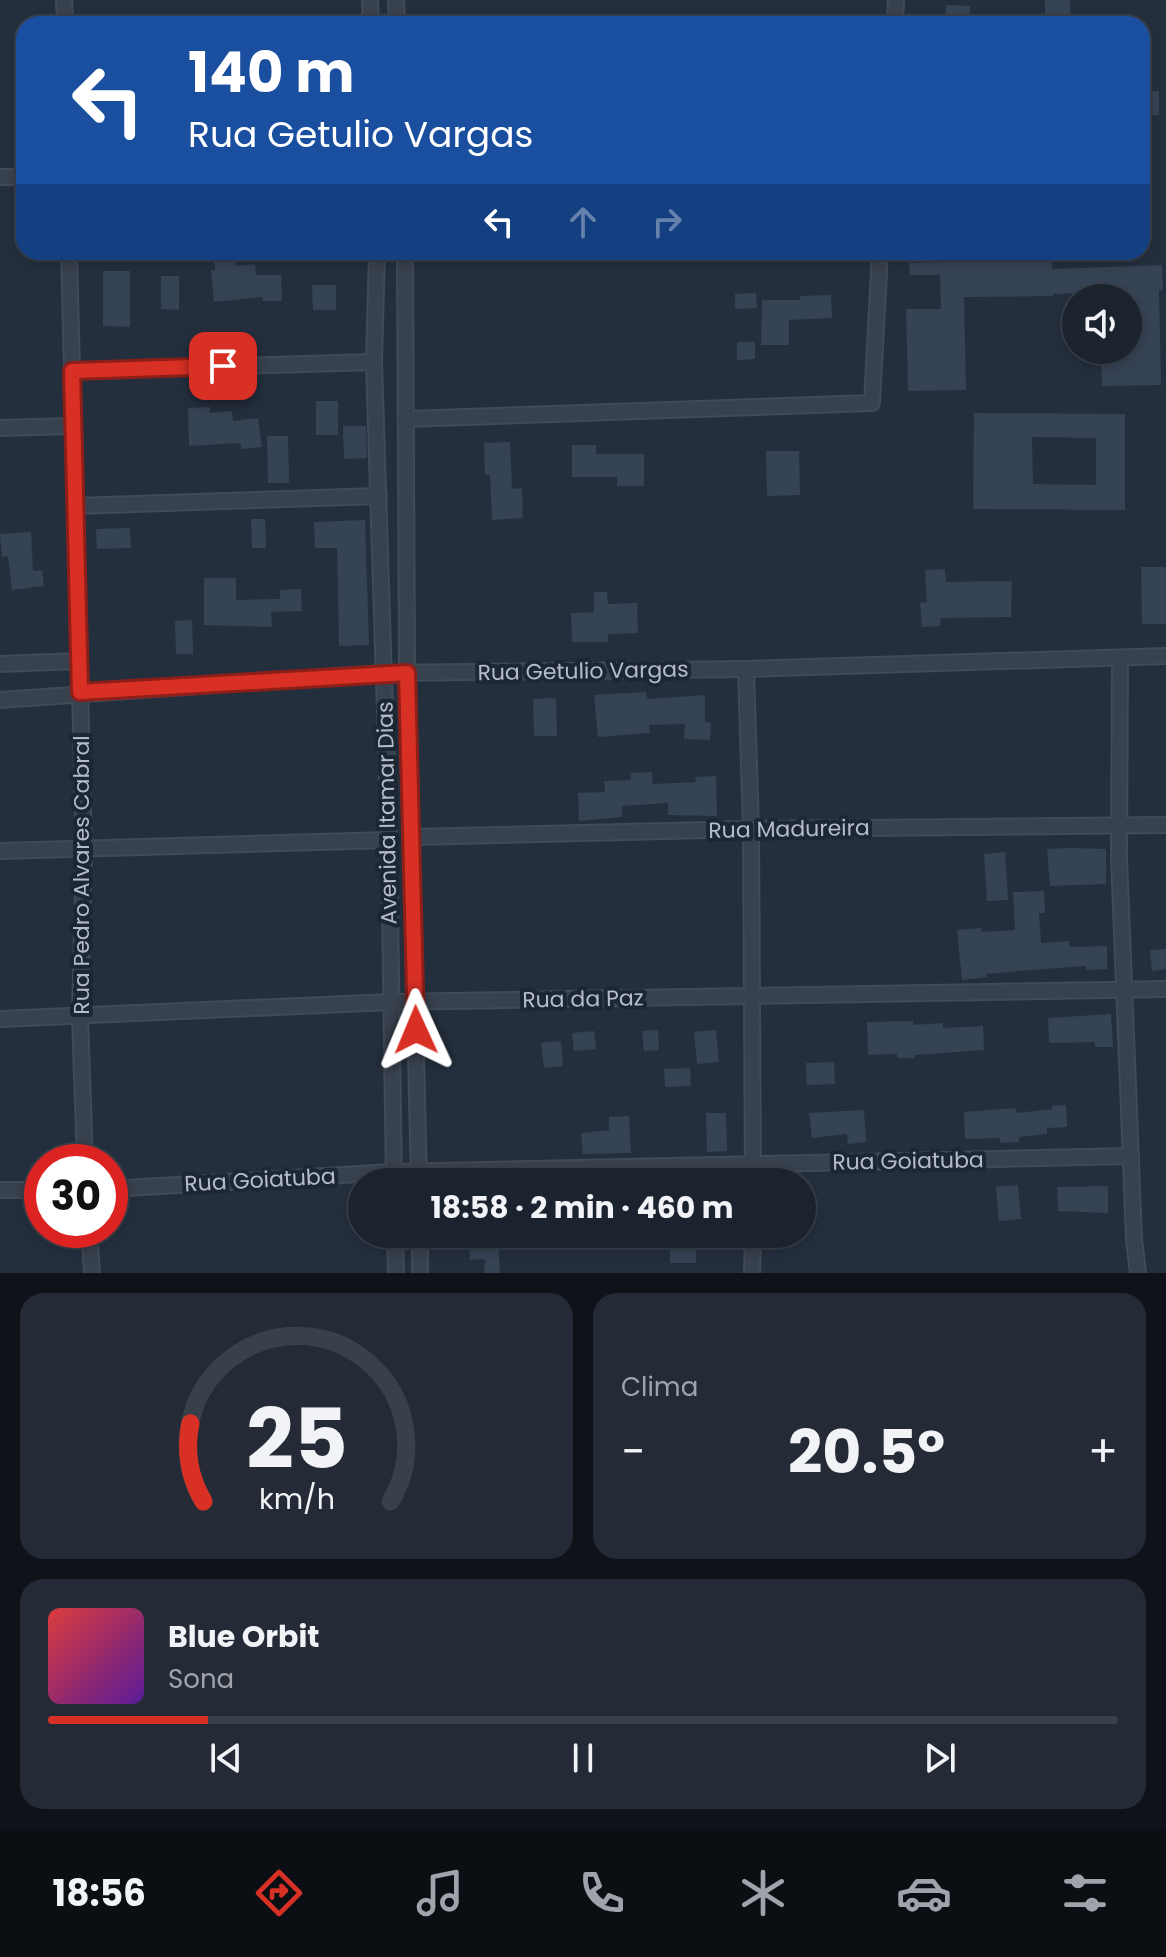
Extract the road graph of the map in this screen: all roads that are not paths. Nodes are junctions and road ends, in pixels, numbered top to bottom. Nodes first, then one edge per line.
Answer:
1 (69, 260) edge
2 (377, 260) edge
3 (405, 260) edge
4 (880, 260) edge
5 (374, 362) junction
6 (72, 371) junction
7 (406, 419) junction
8 (72, 426) junction
9 (0, 428) edge
10 (379, 496) junction
11 (75, 506) junction
12 (1166, 656) edge
13 (1120, 658) junction
14 (79, 661) junction
15 (0, 664) edge
16 (746, 669) junction
17 (384, 673) junction
18 (407, 673) junction
19 (80, 692) junction
20 (0, 700) edge
21 (1120, 825) junction
22 (1166, 825) edge
23 (751, 829) junction
24 (412, 837) junction
25 (389, 840) junction
26 (84, 848) junction
27 (0, 851) edge
28 (1124, 989) junction
29 (1166, 989) edge
30 (751, 996) junction
31 (415, 1001) junction
32 (390, 1002) junction
33 (80, 1017) junction
34 (0, 1019) edge
35 (84, 1144) edge
36 (1131, 1156) junction
37 (753, 1165) junction
38 (394, 1168) edge
39 (419, 1168) edge
40 (670, 1168) edge
41 (348, 1179) edge
42 (128, 1188) edge
43 (0, 1190) edge
44 (24, 1190) edge
45 (90, 1248) edge
46 (395, 1248) edge
47 (420, 1248) edge
48 (753, 1248) edge
49 (92, 1273) edge
50 (396, 1273) edge
51 (420, 1273) edge
52 (752, 1273) edge
53 (1138, 1273) edge

1 - 6 street, Rua Pedro Alvares Cabral
2 - 5 street, Avenida Itamar Dias
3 - 7 street, Avenida Itamar Dias
4 - 7 street
5 - 6 street
5 - 10 street, Avenida Itamar Dias
6 - 8 street, Rua Pedro Alvares Cabral
7 - 18 street, Avenida Itamar Dias
8 - 9 street
8 - 11 street, Rua Pedro Alvares Cabral
10 - 11 street
10 - 17 street, Avenida Itamar Dias
11 - 14 street, Rua Pedro Alvares Cabral
12 - 13 street, Rua Getulio Vargas
13 - 16 street, Rua Getulio Vargas
13 - 21 street
14 - 15 street
14 - 19 street, Rua Pedro Alvares Cabral
16 - 18 street, Rua Getulio Vargas
16 - 23 street
17 - 18 street, Rua Getulio Vargas
17 - 19 street, Rua Getulio Vargas
17 - 25 street, Avenida Itamar Dias
18 - 24 street, Avenida Itamar Dias
19 - 20 street, Rua Getulio Vargas
19 - 26 street, Rua Pedro Alvares Cabral
21 - 22 street, Rua Madureira
21 - 23 street, Rua Madureira
21 - 28 street
23 - 24 street, Rua Madureira
23 - 30 street
24 - 31 street, Avenida Itamar Dias
25 - 26 street
25 - 32 street, Avenida Itamar Dias
26 - 27 street
26 - 33 street, Rua Pedro Alvares Cabral
28 - 29 street, Rua da Paz
28 - 30 street, Rua da Paz
28 - 36 street
30 - 31 street, Rua da Paz
30 - 37 street
31 - 32 street, Rua da Paz
31 - 39 street, Avenida Itamar Dias
32 - 33 street, Rua da Paz
32 - 38 street, Avenida Itamar Dias
33 - 34 street, Rua da Paz
33 - 35 street, Rua Pedro Alvares Cabral
36 - 37 street, Rua Goiatuba
36 - 53 street
37 - 40 street, Rua Goiatuba
41 - 42 street, Rua Goiatuba
43 - 44 street
45 - 49 street
46 - 50 street
47 - 51 street
48 - 52 street

